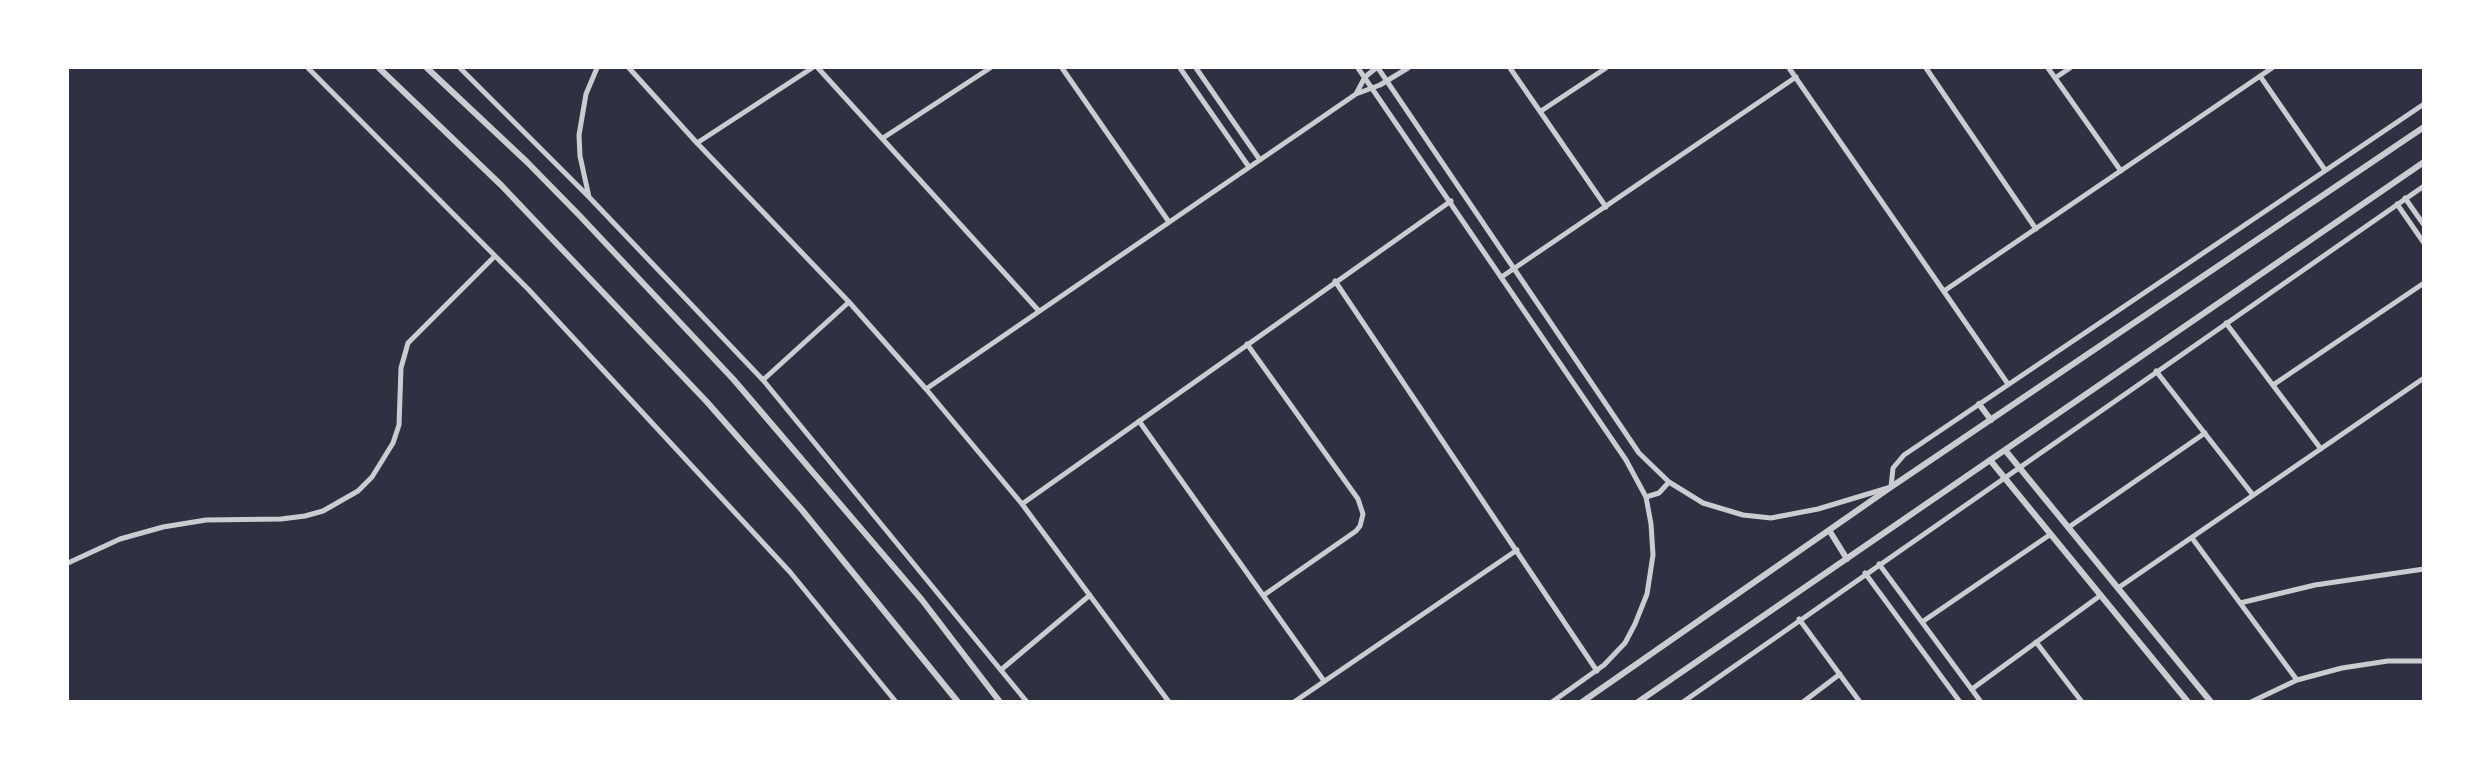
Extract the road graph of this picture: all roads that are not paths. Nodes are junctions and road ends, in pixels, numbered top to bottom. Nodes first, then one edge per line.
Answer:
1 (308, 68) edge
2 (379, 68) edge
3 (427, 68) edge
4 (460, 68) edge
5 (597, 68) edge
6 (629, 68) edge
7 (812, 68) edge
8 (818, 68) edge
9 (990, 68) edge
10 (1062, 68) edge
11 (1180, 68) edge
12 (1196, 68) edge
13 (1358, 68) edge
14 (1377, 68) edge
15 (1408, 68) edge
16 (1510, 68) edge
17 (1606, 68) edge
18 (1789, 68) edge
19 (1926, 68) edge
20 (2048, 68) edge
21 (2070, 68) edge
22 (2272, 68) edge
23 (2260, 76) junction
24 (1365, 77) junction
25 (1796, 77) junction
26 (2055, 78) junction
27 (1387, 81) junction
28 (1373, 89) junction
29 (1356, 94) junction
30 (2424, 104) edge
31 (1541, 112) junction
32 (2424, 127) edge
33 (883, 138) junction
34 (697, 143) junction
35 (1260, 160) junction
36 (2424, 162) edge
37 (1249, 167) junction
38 (2325, 170) junction
39 (2121, 171) junction
40 (2424, 186) edge
41 (589, 197) junction
42 (2405, 198) junction
43 (1451, 201) junction
44 (2397, 204) junction
45 (1606, 207) junction
46 (1169, 222) junction
47 (2424, 224) edge
48 (2036, 229) junction
49 (2424, 243) edge
50 (495, 256) junction
51 (1514, 269) junction
52 (1503, 276) junction
53 (1335, 281) junction
54 (2424, 283) edge
55 (1944, 291) junction
56 (849, 302) junction
57 (1039, 311) junction
58 (2226, 323) junction
59 (1247, 344) junction
60 (2156, 371) junction
61 (2423, 379) edge
62 (763, 380) junction
63 (2008, 384) junction
64 (2273, 385) junction
65 (926, 389) junction
66 (1979, 404) junction
67 (1991, 420) junction
68 (1139, 421) junction
69 (2205, 433) junction
70 (2321, 448) junction
71 (2005, 450) junction
72 (1990, 460) junction
73 (2018, 466) junction
74 (2004, 476) junction
75 (1669, 482) junction
76 (1891, 487) junction
77 (2253, 495) junction
78 (1646, 497) junction
79 (1022, 504) junction
80 (2069, 527) junction
81 (1829, 530) junction
82 (2051, 534) junction
83 (2192, 538) junction
84 (1517, 550) junction
85 (1847, 559) junction
86 (68, 563) edge
87 (1879, 564) junction
88 (2424, 569) edge
89 (1865, 573) junction
90 (2118, 588) junction
91 (1090, 595) junction
92 (1264, 595) junction
93 (2101, 595) junction
94 (2240, 603) junction
95 (1799, 619) junction
96 (1922, 622) junction
97 (2036, 642) junction
98 (2424, 661) edge
99 (1002, 670) junction
100 (1597, 671) junction
101 (1840, 674) junction
102 (2297, 680) junction
103 (1324, 681) junction
104 (1972, 689) junction
105 (896, 702) edge
106 (958, 702) edge
107 (1000, 702) edge
108 (1027, 702) edge
109 (1169, 702) edge
110 (1294, 702) edge
111 (1552, 702) edge
112 (1582, 702) edge
113 (1638, 702) edge
114 (1683, 702) edge
115 (1802, 702) edge
116 (1860, 702) edge
117 (1960, 702) edge
118 (1981, 702) edge
119 (2082, 702) edge
120 (2188, 702) edge
121 (2211, 702) edge
122 (2251, 702) edge

1 - 50 street
2 - 106 street
3 - 107 street
4 - 41 street
5 - 41 street
6 - 34 street
7 - 34 street
8 - 33 street
9 - 33 street
10 - 46 street
11 - 37 street
12 - 35 street
13 - 24 street
14 - 24 street
14 - 27 street
15 - 27 street
16 - 31 street
17 - 31 street
18 - 25 street
19 - 48 street
20 - 26 street
21 - 26 street
22 - 23 street
23 - 38 street
23 - 39 street
24 - 28 street
24 - 29 street
25 - 45 street
25 - 55 street
26 - 39 street
27 - 28 street
27 - 51 street
28 - 29 street
28 - 43 street
29 - 35 street
30 - 38 street
31 - 45 street
32 - 67 street
33 - 57 street
34 - 56 street
35 - 37 street
36 - 71 street
37 - 46 street
38 - 63 street
39 - 48 street
40 - 42 street
41 - 62 street
42 - 44 street
42 - 47 street
43 - 52 street
43 - 53 street
44 - 49 street
44 - 58 street
45 - 51 street
46 - 57 street
48 - 55 street
50 - 86 street
50 - 105 street
51 - 52 street
51 - 75 street
52 - 78 street
53 - 59 street
53 - 84 street
54 - 64 street
55 - 63 street
56 - 62 street
56 - 65 street
57 - 65 street
58 - 60 street
58 - 64 street
59 - 68 street
59 - 92 street
60 - 69 street
60 - 73 street
61 - 70 street
62 - 99 street
63 - 66 street
64 - 70 street
65 - 79 street
66 - 67 street
66 - 76 street
67 - 76 street
68 - 79 street
68 - 92 street
69 - 77 street
69 - 80 street
70 - 77 street
71 - 72 street
71 - 73 street
72 - 74 street
72 - 85 street
73 - 74 street
73 - 80 street
74 - 82 street
74 - 87 street
75 - 76 street
75 - 78 street
76 - 81 street
77 - 83 street
78 - 100 street
79 - 91 street
80 - 90 street
81 - 85 street
81 - 112 street
82 - 93 street
82 - 96 street
83 - 90 street
83 - 94 street
84 - 100 street
84 - 103 street
85 - 113 street
87 - 89 street
87 - 96 street
88 - 94 street
89 - 95 street
89 - 117 street
90 - 121 street
91 - 99 street
91 - 109 street
92 - 103 street
93 - 97 street
93 - 120 street
94 - 102 street
95 - 101 street
95 - 114 street
96 - 104 street
97 - 104 street
97 - 119 street
98 - 102 street
99 - 108 street
100 - 111 street
101 - 115 street
101 - 116 street
102 - 122 street
103 - 110 street
104 - 118 street

